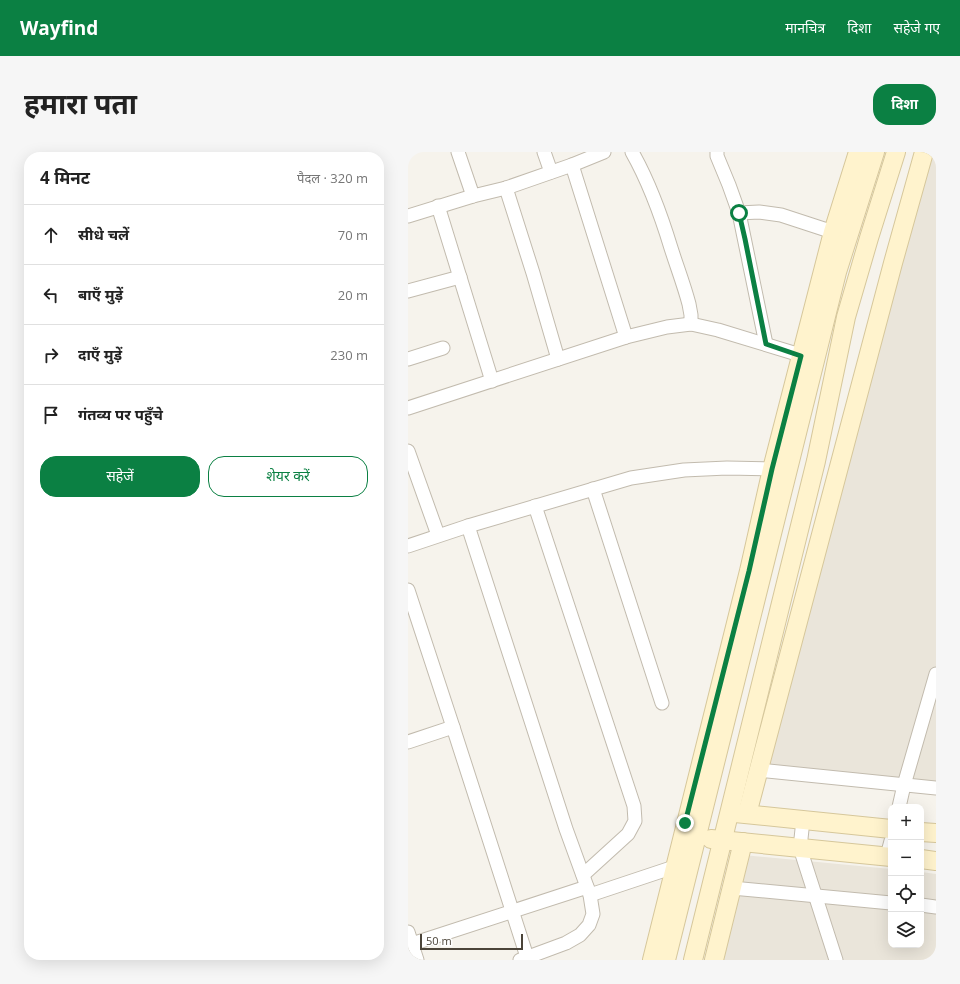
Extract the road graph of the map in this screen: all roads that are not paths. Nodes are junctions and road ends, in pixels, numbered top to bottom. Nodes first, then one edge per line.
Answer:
1 (458, 152) edge
2 (544, 152) edge
3 (604, 152) edge
4 (632, 152) edge
5 (717, 152) edge
6 (858, 152) edge
7 (875, 152) edge
8 (896, 152) edge
9 (924, 152) edge
10 (572, 165) junction
11 (551, 172) junction
12 (506, 188) junction
13 (473, 196) junction
14 (438, 206) junction
15 (739, 213) junction
16 (408, 216) edge
17 (833, 232) junction
18 (460, 277) junction
19 (408, 291) edge
20 (691, 324) junction
21 (626, 337) junction
22 (766, 344) junction
23 (443, 348) dead end
24 (808, 357) junction
25 (408, 359) edge
26 (558, 359) junction
27 (492, 381) junction
28 (408, 408) edge
29 (408, 451) edge
30 (772, 469) junction
31 (593, 489) junction
32 (535, 506) junction
33 (468, 526) junction
34 (438, 535) junction
35 (408, 546) edge
36 (408, 590) edge
37 (936, 674) edge
38 (662, 703) dead end
39 (453, 727) junction
40 (408, 742) edge
41 (758, 770) junction
42 (904, 785) junction
43 (936, 788) edge
44 (900, 804) edge
45 (704, 810) junction
46 (729, 813) junction
47 (747, 814) junction
48 (803, 820) junction
49 (888, 829) edge
50 (924, 832) edge
51 (936, 833) edge
52 (696, 838) junction
53 (722, 840) junction
54 (743, 842) junction
55 (800, 848) junction
56 (888, 851) edge
57 (924, 860) edge
58 (936, 861) edge
59 (674, 867) junction
60 (587, 885) junction
61 (732, 888) junction
62 (816, 897) junction
63 (888, 903) edge
64 (924, 905) edge
65 (936, 907) edge
66 (512, 910) junction
67 (410, 938) edge
68 (525, 959) edge
69 (417, 960) edge
70 (652, 960) edge
71 (666, 960) edge
72 (693, 960) edge
73 (714, 960) edge
74 (836, 960) edge

1 - 13 street
2 - 11 street
3 - 10 street
4 - 20 street
5 - 15 street
6 - 17 street
7 - 24 street
8 - 46 street
9 - 41 street
10 - 11 street
10 - 21 street
11 - 12 street
12 - 13 street
12 - 26 street
13 - 14 street
14 - 16 street
14 - 18 street
15 - 17 street
15 - 22 street
17 - 24 street
18 - 19 street
18 - 27 street
20 - 21 street
20 - 22 street
21 - 26 street
22 - 24 street
23 - 25 street
24 - 30 street
24 - 45 street
26 - 27 street
27 - 28 street
29 - 34 street
30 - 31 street
30 - 59 street
31 - 32 street
31 - 38 street
32 - 33 street
32 - 60 street
33 - 34 street
33 - 60 street
34 - 35 street
36 - 39 street
37 - 42 street
39 - 40 street
39 - 66 street
41 - 42 street
41 - 47 street
42 - 43 street
42 - 44 street
45 - 46 street
45 - 52 street
46 - 47 street
46 - 53 street
47 - 48 street
48 - 49 street
48 - 55 street
50 - 51 street
52 - 53 street
52 - 71 street
53 - 54 street
53 - 72 street
54 - 55 street
54 - 61 street
55 - 56 street
55 - 62 street
57 - 58 street
59 - 60 street
59 - 70 street
60 - 66 street
60 - 68 street
61 - 62 street
61 - 73 street
62 - 63 street
62 - 74 street
64 - 65 street
66 - 67 street
66 - 68 street
67 - 69 street

